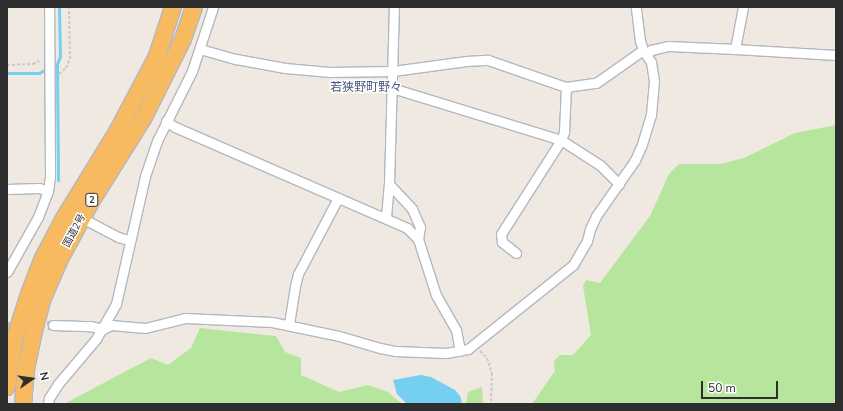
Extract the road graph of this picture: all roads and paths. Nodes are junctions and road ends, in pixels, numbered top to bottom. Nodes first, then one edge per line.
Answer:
1 (49, 7) edge
2 (69, 7) edge
3 (173, 7) edge
4 (194, 7) edge
5 (213, 7) edge
6 (394, 7) edge
7 (636, 7) edge
8 (743, 7) edge
9 (200, 49) junction
10 (736, 49) junction
11 (644, 52) junction
12 (836, 55) edge
13 (50, 64) junction
14 (7, 65) edge
15 (393, 71) junction
16 (60, 73) dead end
17 (566, 87) junction
18 (392, 88) junction
19 (166, 121) junction
20 (561, 140) junction
21 (389, 184) junction
22 (619, 184) junction
23 (7, 189) edge
24 (48, 191) junction
25 (338, 198) junction
26 (386, 217) junction
27 (82, 218) junction
28 (418, 239) junction
29 (129, 240) junction
30 (516, 253) dead end
31 (7, 272) edge
32 (289, 324) junction
33 (53, 325) tunnel mouth
34 (103, 329) junction
35 (475, 346) junction
36 (460, 350) junction
37 (7, 387) edge
38 (23, 404) edge
39 (48, 404) edge
40 (491, 404) edge

1 - 13 street
2 - 16 path
3 - 37 highway, 国道2号 / 2
4 - 27 highway, 国道2号 / 2
5 - 9 street
6 - 15 street
7 - 11 street
8 - 10 street
9 - 15 street
9 - 19 street
10 - 11 street
10 - 12 street
11 - 17 street
11 - 22 street
13 - 14 path
13 - 24 street
15 - 17 street
15 - 18 street
17 - 20 street
18 - 20 street
18 - 21 street
19 - 25 street
19 - 29 street
20 - 22 street
20 - 30 street
21 - 26 street
21 - 28 street
22 - 35 street
23 - 24 street
24 - 31 street
25 - 26 street
25 - 32 street
26 - 28 street
27 - 29 street
27 - 38 highway, 国道2号 / 2
28 - 36 street
29 - 34 street
32 - 34 street
32 - 36 street
33 - 34 street
34 - 39 street
35 - 36 street
35 - 40 path

